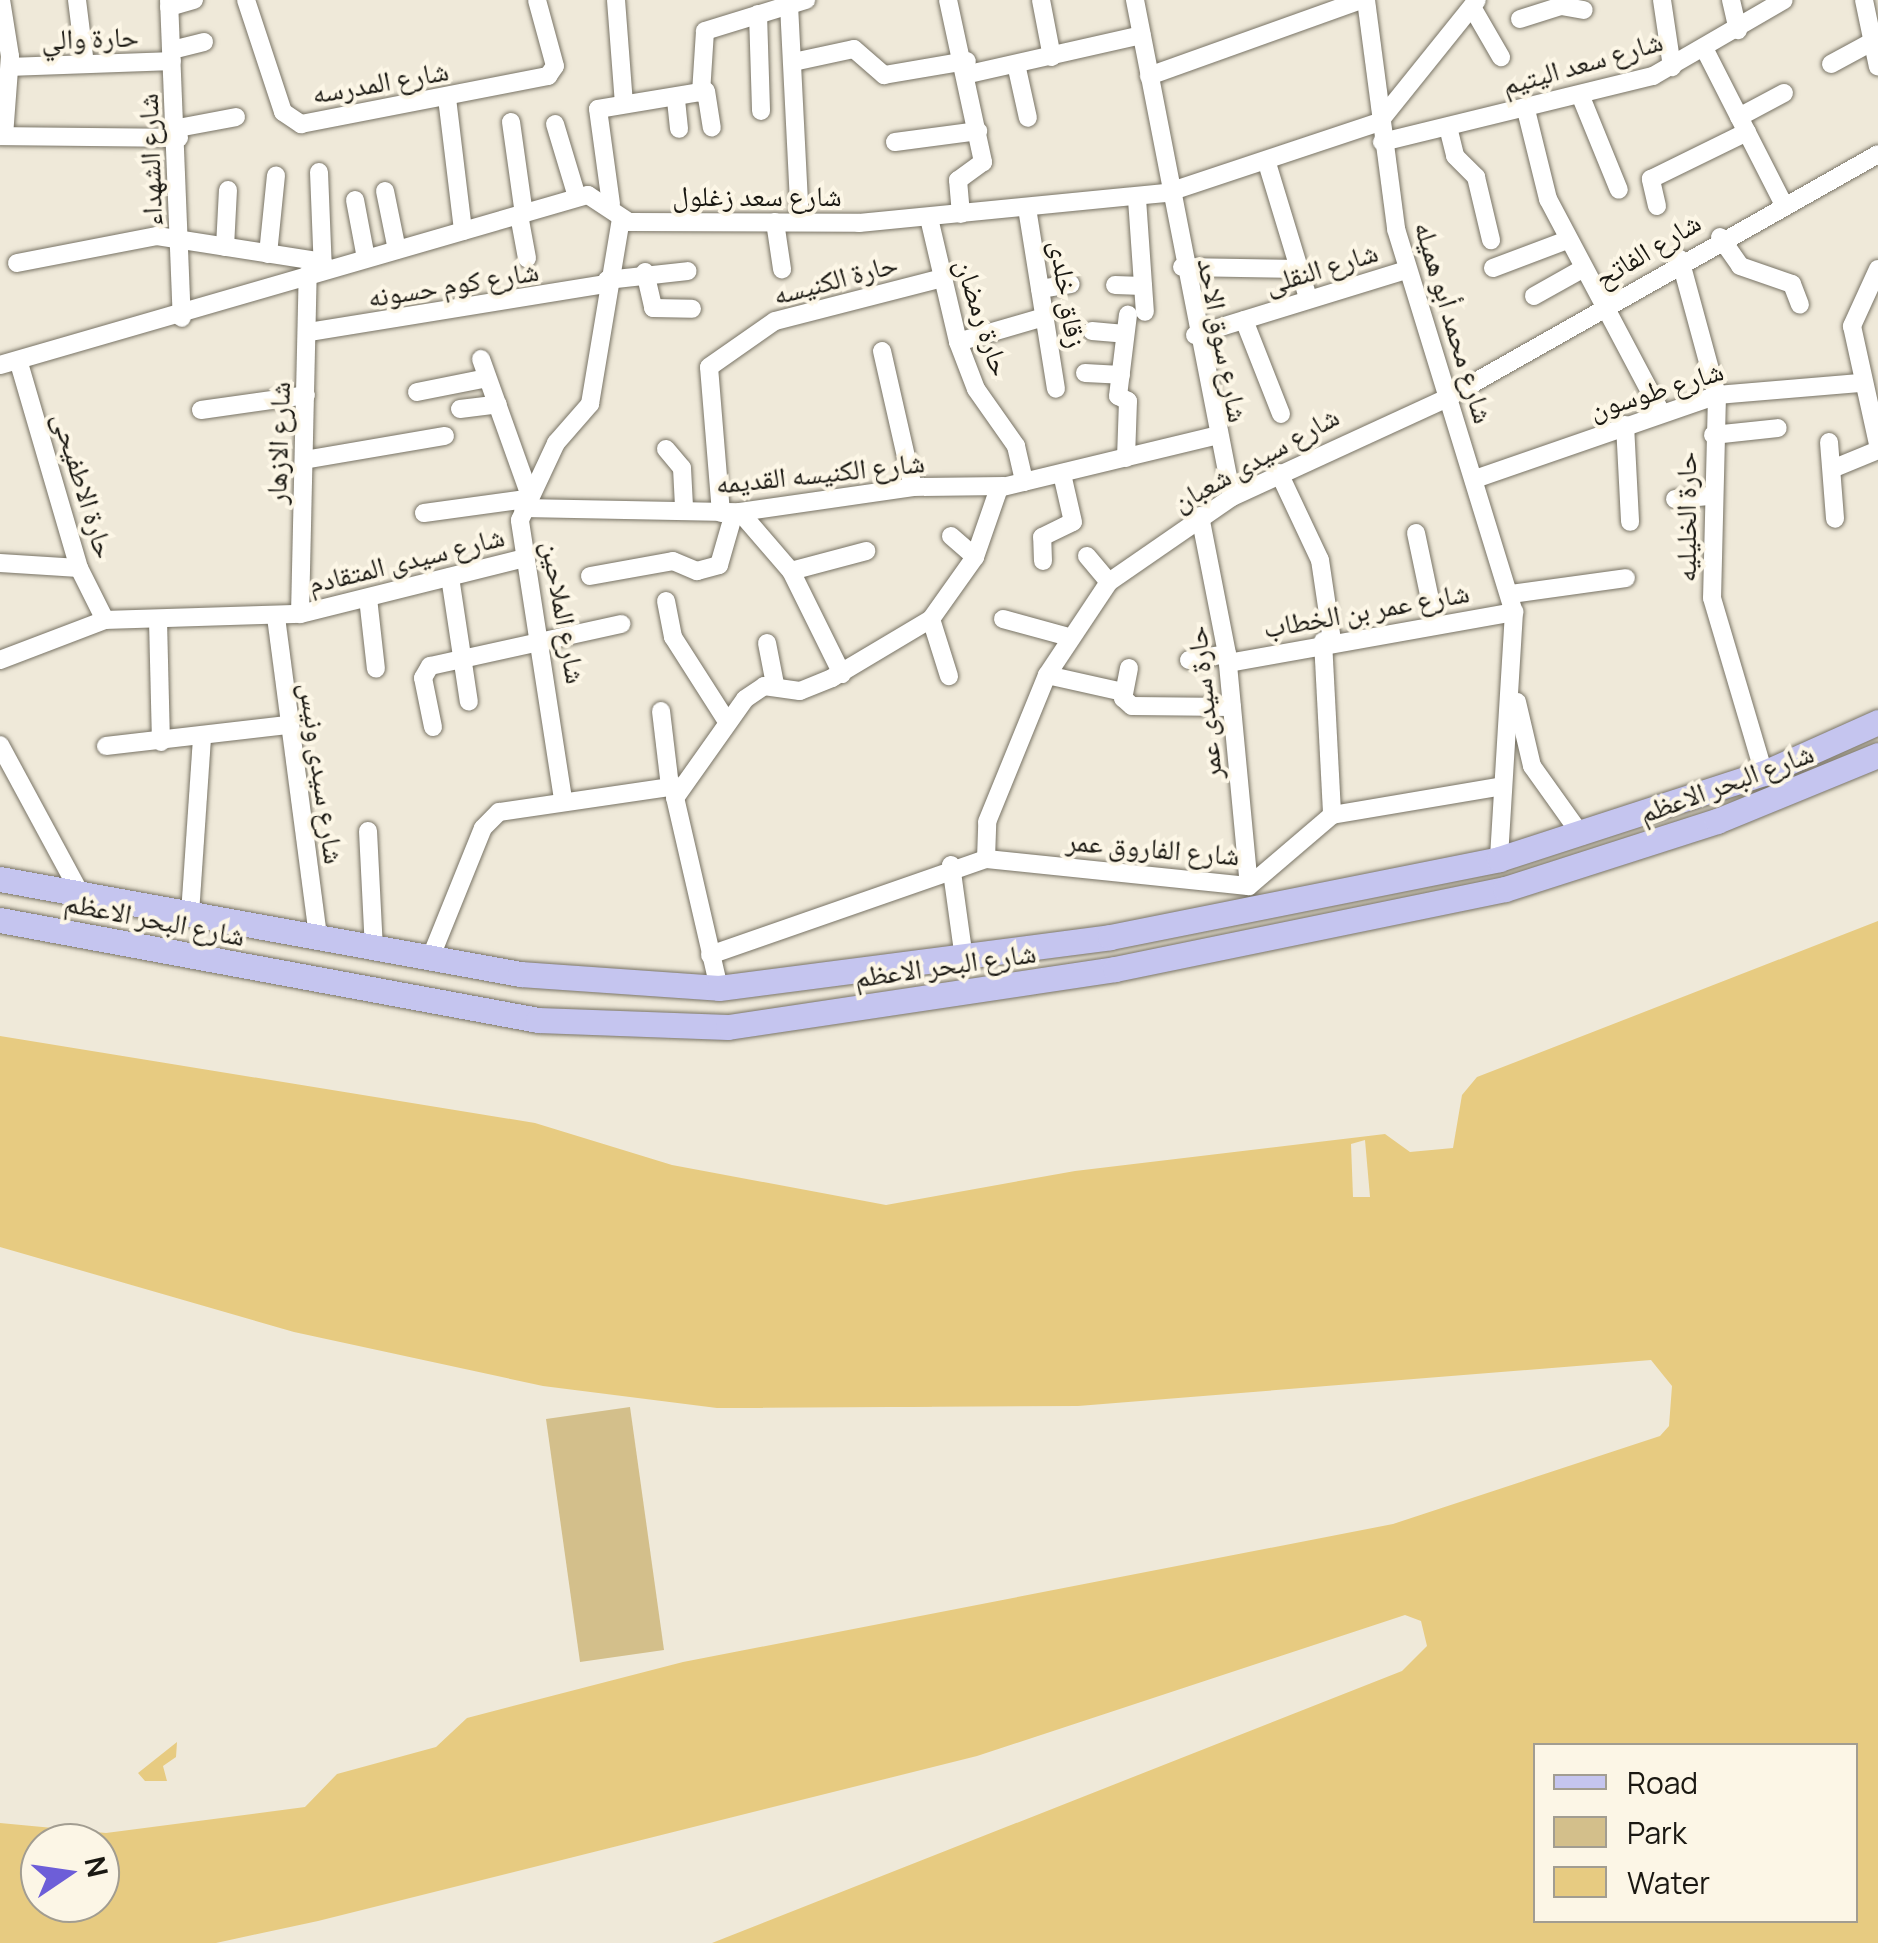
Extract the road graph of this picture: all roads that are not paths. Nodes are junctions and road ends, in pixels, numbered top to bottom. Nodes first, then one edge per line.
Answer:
1 (1, 0) edge
2 (77, 0) edge
3 (194, 0) edge
4 (246, 0) edge
5 (538, 0) edge
6 (616, 0) edge
7 (948, 0) edge
8 (1040, 0) edge
9 (1135, 0) edge
10 (1364, 0) edge
11 (1662, 0) edge
12 (1731, 0) edge
13 (1784, 0) edge
14 (1864, 0) edge
15 (798, 2) edge
16 (169, 3) edge
17 (1475, 4) edge
18 (1309, 8) edge
19 (752, 10) edge
20 (1528, 10) edge
21 (1584, 10) dead end
22 (1874, 18) edge
23 (1738, 30) junction
24 (1142, 35) junction
25 (204, 42) dead end
26 (1868, 44) junction
27 (1706, 50) junction
28 (172, 56) junction
29 (1052, 57) junction
30 (1501, 57) dead end
31 (7, 60) edge
32 (798, 62) junction
33 (84, 64) junction
34 (1016, 64) junction
35 (1831, 64) dead end
36 (1672, 66) junction
37 (1878, 67) edge
38 (968, 68) junction
39 (1148, 76) junction
40 (706, 93) junction
41 (1784, 93) dead end
42 (1581, 97) junction
43 (448, 98) junction
44 (676, 100) junction
45 (624, 104) junction
46 (1526, 110) junction
47 (761, 111) dead end
48 (236, 116) dead end
49 (1028, 118) dead end
50 (510, 122) dead end
51 (555, 124) dead end
52 (1743, 124) junction
53 (1448, 127) junction
54 (712, 128) dead end
55 (679, 129) dead end
56 (978, 131) junction
57 (1380, 132) junction
58 (179, 133) junction
59 (2, 136) edge
60 (895, 142) dead end
61 (1878, 154) edge
62 (1267, 164) junction
63 (319, 172) dead end
64 (276, 174) dead end
65 (228, 190) dead end
66 (1619, 190) dead end
67 (385, 191) dead end
68 (1166, 193) junction
69 (577, 197) junction
70 (1137, 199) junction
71 (355, 200) dead end
72 (1783, 203) junction
73 (1657, 206) dead end
74 (1027, 208) junction
75 (616, 211) junction
76 (522, 214) junction
77 (961, 214) junction
78 (930, 218) junction
79 (776, 222) junction
80 (800, 222) junction
81 (463, 231) junction
82 (1720, 237) junction
83 (179, 240) junction
84 (1491, 240) dead end
85 (1567, 240) junction
86 (225, 247) junction
87 (397, 250) junction
88 (268, 254) junction
89 (366, 258) junction
90 (527, 258) dead end
91 (1680, 260) junction
92 (17, 263) dead end
93 (1182, 267) junction
94 (1493, 268) dead end
95 (1584, 268) junction
96 (318, 269) junction
97 (782, 269) dead end
98 (1299, 269) junction
99 (1878, 269) edge
100 (1406, 270) junction
101 (688, 271) dead end
102 (645, 272) junction
103 (939, 279) junction
104 (607, 282) junction
105 (1070, 284) dead end
106 (1116, 285) dead end
107 (1143, 286) junction
108 (1040, 289) junction
109 (1534, 296) dead end
110 (1308, 298) junction
111 (1610, 303) junction
112 (1800, 305) dead end
113 (692, 309) dead end
114 (1044, 316) junction
115 (182, 318) junction
116 (1244, 320) junction
117 (309, 332) junction
118 (1092, 332) dead end
119 (1126, 334) junction
120 (1195, 335) junction
121 (958, 342) junction
122 (882, 351) dead end
123 (10, 364) edge
124 (1085, 373) dead end
125 (1121, 375) junction
126 (1860, 383) junction
127 (1056, 389) dead end
128 (417, 392) dead end
129 (306, 395) junction
130 (1717, 395) junction
131 (1447, 398) junction
132 (498, 404) junction
133 (201, 410) dead end
134 (460, 410) dead end
135 (1661, 412) junction
136 (1282, 414) dead end
137 (1626, 425) junction
138 (1778, 428) dead end
139 (1713, 435) junction
140 (445, 436) dead end
141 (1214, 436) junction
142 (1829, 442) dead end
143 (1878, 447) edge
144 (666, 449) dead end
145 (1126, 458) junction
146 (304, 460) junction
147 (1832, 469) junction
148 (1279, 473) junction
149 (1062, 474) junction
150 (1475, 479) junction
151 (1024, 482) junction
152 (1004, 486) junction
153 (913, 487) junction
154 (1709, 496) junction
155 (1232, 497) junction
156 (1676, 499) dead end
157 (526, 500) junction
158 (684, 507) junction
159 (424, 513) dead end
160 (731, 513) junction
161 (1200, 516) junction
162 (1835, 520) dead end
163 (1630, 522) dead end
164 (1416, 533) dead end
165 (951, 536) dead end
166 (866, 551) dead end
167 (1087, 556) dead end
168 (975, 557) junction
169 (526, 558) junction
170 (1043, 561) dead end
171 (0, 563) edge
172 (80, 568) junction
173 (791, 572) junction
174 (590, 576) dead end
175 (450, 577) junction
176 (1626, 578) dead end
177 (1109, 582) junction
178 (368, 598) junction
179 (666, 601) dead end
180 (1513, 603) junction
181 (300, 614) junction
182 (276, 616) junction
183 (931, 618) junction
184 (1002, 618) dead end
185 (105, 620) junction
186 (158, 620) junction
187 (1435, 622) junction
188 (621, 624) dead end
189 (1065, 636) junction
190 (542, 640) junction
191 (1328, 640) junction
192 (767, 643) dead end
193 (1228, 658) junction
194 (462, 659) junction
195 (0, 660) edge
196 (1189, 660) dead end
197 (376, 668) dead end
198 (1130, 668) dead end
199 (842, 674) junction
200 (1047, 675) junction
201 (949, 676) dead end
202 (1512, 682) junction
203 (775, 684) junction
204 (1123, 692) junction
205 (469, 702) dead end
206 (1232, 708) junction
207 (661, 711) dead end
208 (726, 720) junction
209 (1878, 722) edge
210 (287, 725) junction
211 (433, 728) dead end
212 (202, 738) junction
213 (161, 742) junction
214 (0, 746) edge
215 (106, 746) dead end
216 (1878, 755) edge
217 (1764, 773) junction
218 (1503, 786) junction
219 (674, 787) junction
220 (563, 800) junction
221 (1332, 815) junction
222 (368, 831) dead end
223 (1582, 836) junction
224 (986, 859) junction
225 (1499, 859) junction
226 (951, 865) junction
227 (0, 879) edge
228 (1249, 886) junction
229 (81, 894) junction
230 (190, 914) junction
231 (0, 920) edge
232 (318, 938) junction
233 (374, 948) junction
234 (710, 956) junction
235 (430, 959) junction
236 (964, 959) junction
237 (720, 988) junction

1 - 31 street
2 - 33 street
3 - 16 street
4 - 43 street, شارع المدرسه
5 - 43 street, شارع المدرسه
6 - 45 street
7 - 38 street
8 - 29 street
9 - 24 street, شارع سوق الاحد
10 - 18 street
10 - 57 street, شارع محمد أبو هميله
11 - 36 street
12 - 23 street
13 - 23 street, شارع سعد اليتيم
14 - 22 street
15 - 19 street
15 - 32 street
16 - 28 street, شارع الشهداء
17 - 30 street
17 - 57 street
18 - 39 street
19 - 40 street
19 - 47 street
20 - 21 street
22 - 26 street
23 - 27 street, شارع سعد اليتيم
24 - 29 street
24 - 39 street, شارع سوق الاحد
25 - 28 street, حارة والي
26 - 35 street
26 - 37 street
27 - 36 street, شارع سعد اليتيم
27 - 52 street
28 - 33 street, حارة والي
28 - 58 street, شارع الشهداء
29 - 34 street
31 - 33 street, حارة والي
31 - 59 street
32 - 38 street
32 - 80 street
34 - 38 street
34 - 49 street
36 - 42 street, شارع سعد اليتيم
38 - 56 street
39 - 68 street, شارع سوق الاحد
40 - 44 street
40 - 54 street
41 - 52 street
42 - 46 street, شارع سعد اليتيم
42 - 66 street
43 - 81 street
44 - 45 street
44 - 55 street
45 - 75 street
46 - 53 street, شارع سعد اليتيم
46 - 85 street
48 - 58 street
50 - 76 street
51 - 69 street
52 - 72 street
52 - 73 street
53 - 57 street, شارع سعد اليتيم
53 - 84 street
56 - 60 street
56 - 77 street
57 - 62 street, شارع سعد زغلول
57 - 100 street, شارع محمد أبو هميله
58 - 59 street
58 - 83 street, شارع الشهداء
61 - 72 street, شارع الفاتح
62 - 68 street, شارع سعد زغلول
62 - 98 street
63 - 96 street, شارع الازهار
64 - 88 street
65 - 86 street
67 - 87 street
68 - 70 street, شارع سعد زغلول
68 - 93 street, شارع سوق الاحد
69 - 75 street, شارع سعد زغلول
69 - 76 street, شارع سعد زغلول
70 - 74 street, شارع سعد زغلول
70 - 107 street
71 - 89 street
72 - 82 street, شارع الفاتح
74 - 77 street, شارع سعد زغلول
74 - 108 street, زقاق خلدى
75 - 79 street, شارع سعد زغلول
75 - 104 street
76 - 81 street, شارع سعد زغلول
76 - 90 street
77 - 78 street, شارع سعد زغلول
78 - 80 street, شارع سعد زغلول
78 - 103 street, حارة رمضان
79 - 80 street, شارع سعد زغلول
79 - 97 street
81 - 87 street, شارع سعد زغلول
82 - 91 street, شارع الفاتح
82 - 112 street
83 - 86 street
83 - 92 street
83 - 115 street, شارع الشهداء
85 - 94 street
85 - 95 street
86 - 88 street
87 - 89 street, شارع سعد زغلول
88 - 96 street
89 - 96 street, شارع سعد زغلول
91 - 111 street, شارع الفاتح
91 - 130 street, حارة الخليليه
93 - 98 street
93 - 120 street, شارع سوق الاحد
95 - 109 street
95 - 111 street
96 - 115 street, شارع سعد زغلول
96 - 117 street, شارع الازهار
98 - 110 street
99 - 126 street
100 - 110 street, شارع النقلى
100 - 131 street, شارع محمد أبو هميله
101 - 102 street, شارع كوم حسونه
102 - 104 street, شارع كوم حسونه
102 - 113 street
103 - 121 street, حارة رمضان
103 - 160 street, حارة الكنيسه
104 - 117 street, شارع كوم حسونه
104 - 157 street
105 - 108 street
106 - 107 street
107 - 119 street
108 - 114 street, زقاق خلدى
110 - 116 street, شارع النقلى
111 - 131 street, شارع الفاتح
111 - 135 street
114 - 121 street
114 - 127 street, زقاق خلدى
115 - 123 street, شارع سعد زغلول
116 - 120 street, شارع النقلى
116 - 136 street
117 - 129 street, شارع الازهار
118 - 119 street
119 - 125 street
120 - 141 street, شارع سوق الاحد
121 - 151 street, حارة رمضان
122 - 153 street
123 - 172 street, حارة الاطفيحى
124 - 125 street
125 - 145 street
126 - 130 street, شارع طوسون
126 - 143 street
128 - 132 street, شارع الملاحين
129 - 133 street
129 - 146 street, شارع الازهار
130 - 135 street, شارع طوسون
130 - 139 street, حارة الخليليه
131 - 148 street, شارع سيدى شعبان
131 - 150 street, شارع محمد أبو هميله
132 - 134 street
132 - 157 street, شارع الملاحين
135 - 137 street, شارع طوسون
137 - 150 street, شارع طوسون
137 - 163 street
138 - 139 street
139 - 154 street, حارة الخليليه
140 - 146 street
141 - 145 street, شارع الكنيسه القديمه
141 - 155 street, شارع سوق الاحد
142 - 147 street
143 - 147 street
144 - 158 street
145 - 149 street, شارع الكنيسه القديمه
146 - 181 street, شارع الازهار
147 - 162 street
148 - 155 street, شارع سيدى شعبان
148 - 191 street
149 - 151 street, شارع الكنيسه القديمه
149 - 170 street
150 - 180 street, شارع محمد أبو هميله
151 - 152 street, شارع الكنيسه القديمه
152 - 153 street, شارع الكنيسه القديمه
152 - 168 street
153 - 160 street, شارع الكنيسه القديمه
154 - 156 street
154 - 217 street, حارة الخليليه
155 - 161 street, شارع سيدى شعبان
157 - 158 street, شارع الكنيسه القديمه
157 - 159 street, شارع الكنيسه القديمه
157 - 169 street, شارع الملاحين
158 - 160 street, شارع الكنيسه القديمه
160 - 173 street
160 - 174 street
161 - 177 street, شارع سيدى شعبان
161 - 193 street, حارة سيدى عمر
164 - 187 street
165 - 168 street
166 - 173 street
167 - 177 street
168 - 183 street
169 - 175 street, شارع سيدى المتقادم
169 - 190 street, شارع الملاحين
171 - 172 street
172 - 185 street, حارة الاطفيحى
173 - 199 street
175 - 178 street, شارع سيدى المتقادم
175 - 194 street
176 - 180 street
177 - 189 street, شارع سيدى شعبان
178 - 181 street, شارع سيدى المتقادم
178 - 197 street
179 - 208 street
180 - 187 street, شارع عمر بن الخطاب
180 - 202 street, شارع محمد أبو هميله
181 - 182 street, شارع سيدى المتقادم
182 - 186 street, شارع سيدى المتقادم
182 - 210 street, شارع سيدى ونيس
183 - 199 street
183 - 201 street
184 - 189 street
185 - 186 street, شارع سيدى المتقادم
185 - 195 street
186 - 213 street
187 - 191 street, شارع عمر بن الخطاب
188 - 190 street
189 - 200 street, شارع سيدى شعبان
190 - 194 street
190 - 220 street, شارع الملاحين
191 - 193 street, شارع عمر بن الخطاب
191 - 221 street
192 - 203 street
193 - 196 street, شارع عمر بن الخطاب
193 - 206 street, حارة سيدى عمر
194 - 205 street
194 - 211 street
198 - 204 street
199 - 203 street
200 - 204 street
200 - 224 street, شارع سيدى شعبان
202 - 218 street, شارع محمد أبو هميله
202 - 223 street, شارع محمد أبو هميله
203 - 208 street
204 - 206 street
206 - 228 street, حارة سيدى عمر
207 - 219 street
208 - 219 street
209 - 217 main road, شارع البحر الاعظم
210 - 212 street
210 - 232 street, شارع سيدى ونيس
212 - 213 street
212 - 230 street
213 - 215 street
214 - 229 street
216 - 231 main road, شارع البحر الاعظم
217 - 223 main road, شارع البحر الاعظم
218 - 221 street
218 - 225 street, شارع محمد أبو هميله
219 - 220 street
219 - 234 street
220 - 235 street
221 - 228 street, شارع الفاروق عمر
222 - 233 street
223 - 225 main road, شارع البحر الاعظم
224 - 226 street, شارع الفاروق عمر
224 - 228 street, شارع الفاروق عمر
225 - 236 main road, شارع البحر الاعظم
226 - 234 street
226 - 236 street
227 - 229 main road, شارع البحر الاعظم
229 - 230 main road, شارع البحر الاعظم
230 - 232 main road, شارع البحر الاعظم
232 - 233 main road, شارع البحر الاعظم
233 - 235 main road, شارع البحر الاعظم
234 - 237 street
235 - 237 main road, شارع البحر الاعظم
236 - 237 main road, شارع البحر الاعظم

